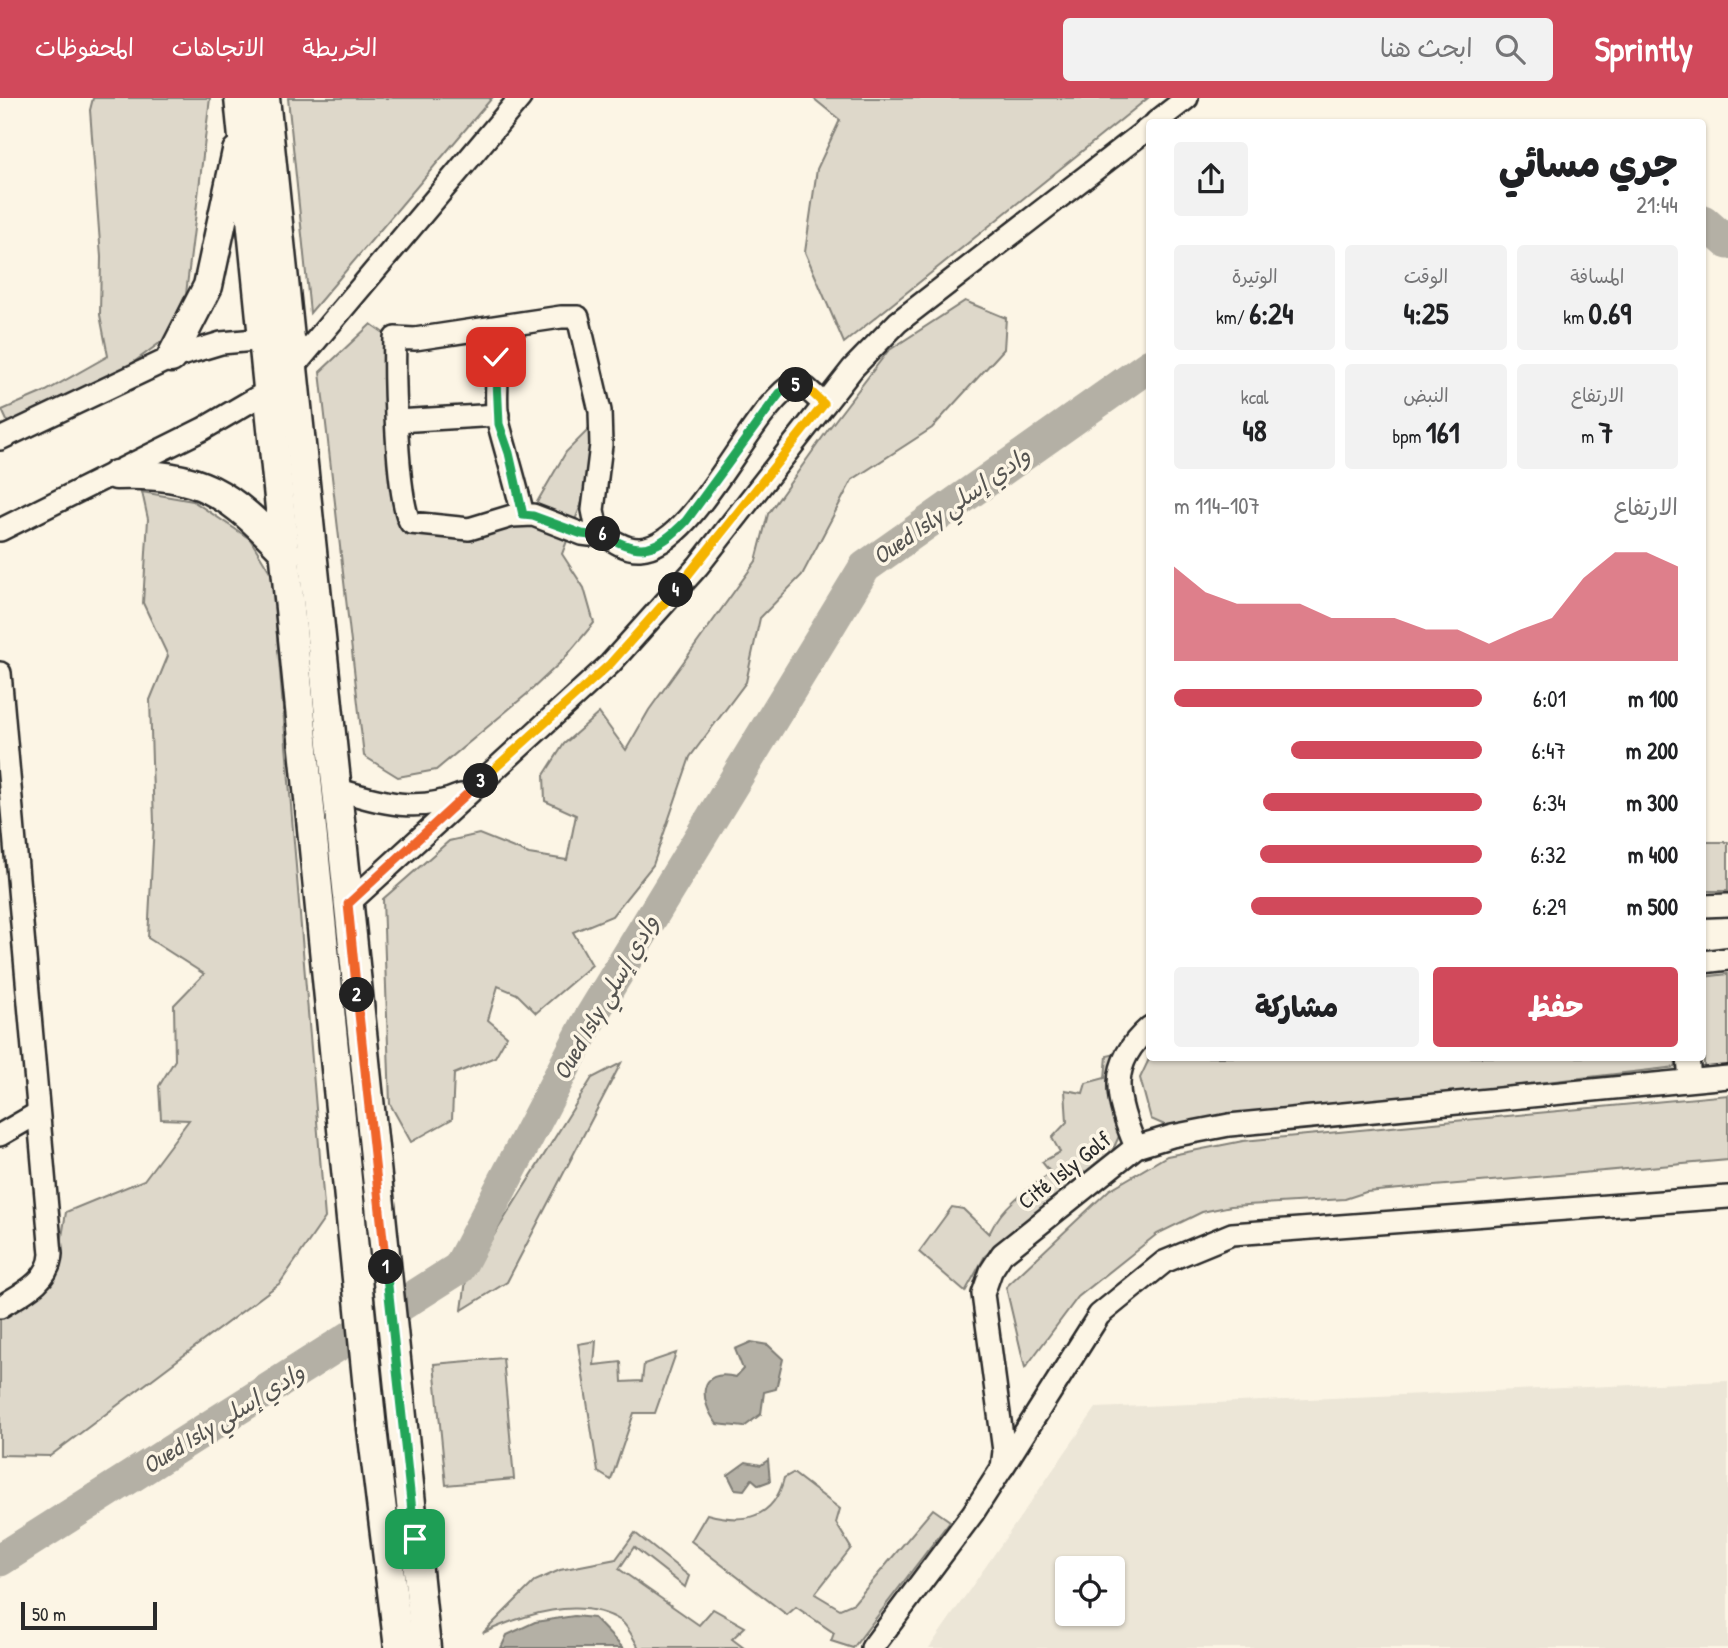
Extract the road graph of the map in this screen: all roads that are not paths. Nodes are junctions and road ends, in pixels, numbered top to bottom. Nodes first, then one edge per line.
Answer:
1 (239, 98) edge
2 (264, 98) edge
3 (520, 98) edge
4 (1187, 98) edge
5 (1160, 119) edge
6 (243, 128) junction
7 (1146, 130) edge
8 (484, 330) junction
9 (322, 332) junction
10 (276, 338) junction
11 (171, 358) junction
12 (292, 369) junction
13 (268, 391) junction
14 (824, 404) junction
15 (498, 415) junction
16 (397, 421) junction
17 (0, 439) edge
18 (116, 475) junction
19 (523, 515) junction
20 (0, 530) edge
21 (597, 530) junction
22 (286, 553) junction
23 (1, 684) edge
24 (336, 789) junction
25 (470, 792) junction
26 (348, 904) junction
27 (1728, 905) edge
28 (1706, 906) edge
29 (1728, 959) edge
30 (1706, 962) edge
31 (1146, 1031) edge
32 (1688, 1061) edge
33 (1728, 1077) edge
34 (1690, 1080) junction
35 (38, 1113) junction
36 (0, 1135) edge
37 (1136, 1147) junction
38 (1728, 1197) edge
39 (0, 1307) edge
40 (1002, 1468) junction
41 (399, 1648) edge
42 (426, 1648) edge
43 (872, 1648) edge

1 - 6 main road
2 - 10 main road
3 - 9 street
4 - 5 street
6 - 10 main road
6 - 11 main road
7 - 14 street
8 - 15 street
8 - 16 street
8 - 21 street
9 - 10 street
9 - 12 street
10 - 11 street
10 - 12 main road
10 - 13 main road
11 - 17 street
12 - 13 street
12 - 24 main road
13 - 18 street
13 - 22 main road
14 - 21 street
14 - 25 street
15 - 16 street
15 - 19 street
16 - 19 street
18 - 20 street
18 - 22 main road
19 - 21 street
22 - 41 main road
23 - 35 street
24 - 25 street
24 - 26 main road
25 - 26 street
26 - 42 main road
27 - 28 street
29 - 30 street
31 - 37 street
32 - 34 street
33 - 34 street, Cité Isly Golf
34 - 37 street, Cité Isly Golf
35 - 36 street
35 - 39 street
37 - 40 street, Cité Isly Golf
38 - 40 street
40 - 43 street

